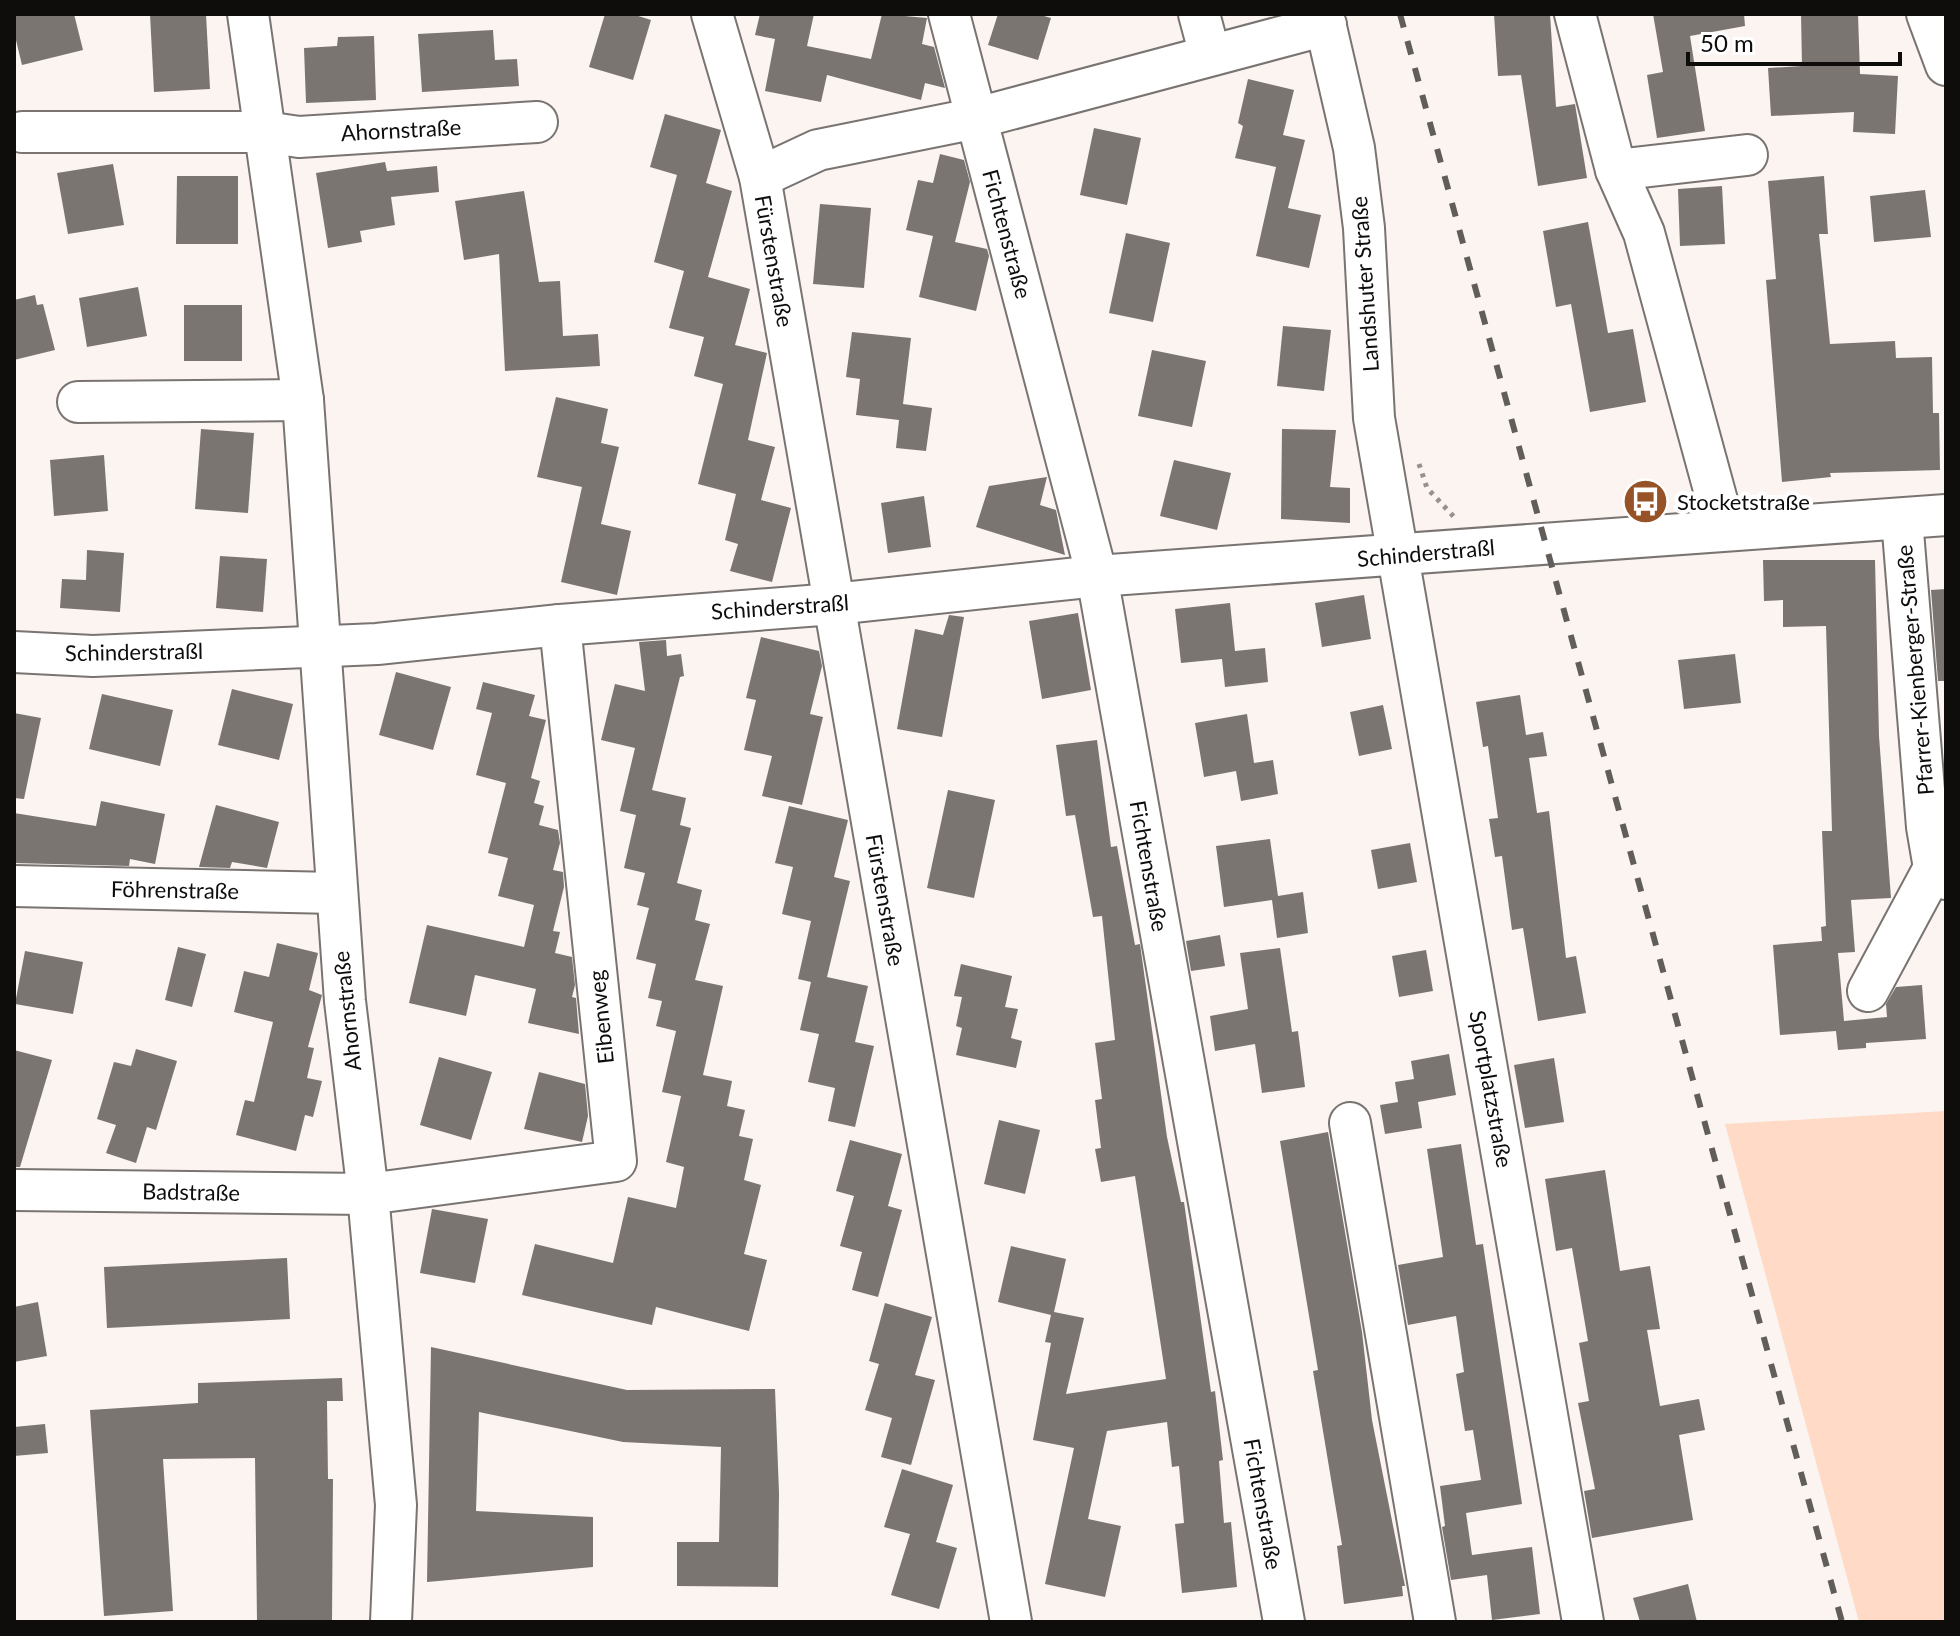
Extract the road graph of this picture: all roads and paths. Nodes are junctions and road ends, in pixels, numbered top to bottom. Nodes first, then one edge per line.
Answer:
1 (248, 14) edge
2 (712, 14) edge
3 (949, 14) edge
4 (1199, 14) edge
5 (1575, 14) edge
6 (1927, 14) edge
7 (1324, 20) edge
8 (1210, 55) junction
9 (1946, 65) edge
10 (977, 118) junction
11 (537, 122) dead end
12 (22, 132) dead end
13 (265, 132) junction
14 (1747, 155) dead end
15 (1616, 170) junction
16 (760, 177) junction
17 (303, 400) junction
18 (78, 402) dead end
19 (1946, 515) edge
20 (1902, 519) junction
21 (1725, 530) junction
22 (1400, 556) junction
23 (1097, 576) junction
24 (834, 604) junction
25 (560, 625) junction
26 (318, 646) junction
27 (14, 652) edge
28 (1940, 873) edge
29 (14, 886) edge
30 (336, 893) junction
31 (1868, 991) dead end
32 (1350, 1123) dead end
33 (14, 1190) edge
34 (368, 1194) junction
35 (391, 1622) edge
36 (1011, 1622) edge
37 (1284, 1622) edge
38 (1435, 1622) edge
39 (1583, 1622) edge

1 - 13 street, Ahornstraße
2 - 16 street, Fürstenstraße
3 - 10 street
4 - 8 street
5 - 15 street
6 - 9 street
7 - 8 street, Fürstenstraße
7 - 22 street, Landshuter Straße
8 - 10 street, Fürstenstraße
10 - 16 street, Fürstenstraße
10 - 23 street, Fichtenstraße
11 - 13 street, Ahornstraße
12 - 13 street, Ahornstraße
13 - 17 street, Ahornstraße
14 - 15 street
15 - 21 street
16 - 24 street, Fürstenstraße
17 - 18 street
17 - 26 street, Ahornstraße
19 - 20 street
20 - 21 street
20 - 28 street, Pfarrer-Kienberger-Straße
21 - 22 street, Schinderstraßl
22 - 23 street, Schinderstraßl
22 - 39 street, Sportplatzstraße
23 - 24 street, Schinderstraßl
23 - 37 street, Fichtenstraße
24 - 25 street, Schinderstraßl
24 - 36 street, Fürstenstraße
25 - 26 street, Schinderstraßl
25 - 34 street, Eibenweg
26 - 27 street, Schinderstraßl
26 - 30 street, Ahornstraße
28 - 31 street, Pfarrer-Kienberger-Straße
29 - 30 street, Föhrenstraße
30 - 34 street, Ahornstraße
32 - 38 street
33 - 34 street, Badstraße
34 - 35 street, Ahornstraße

